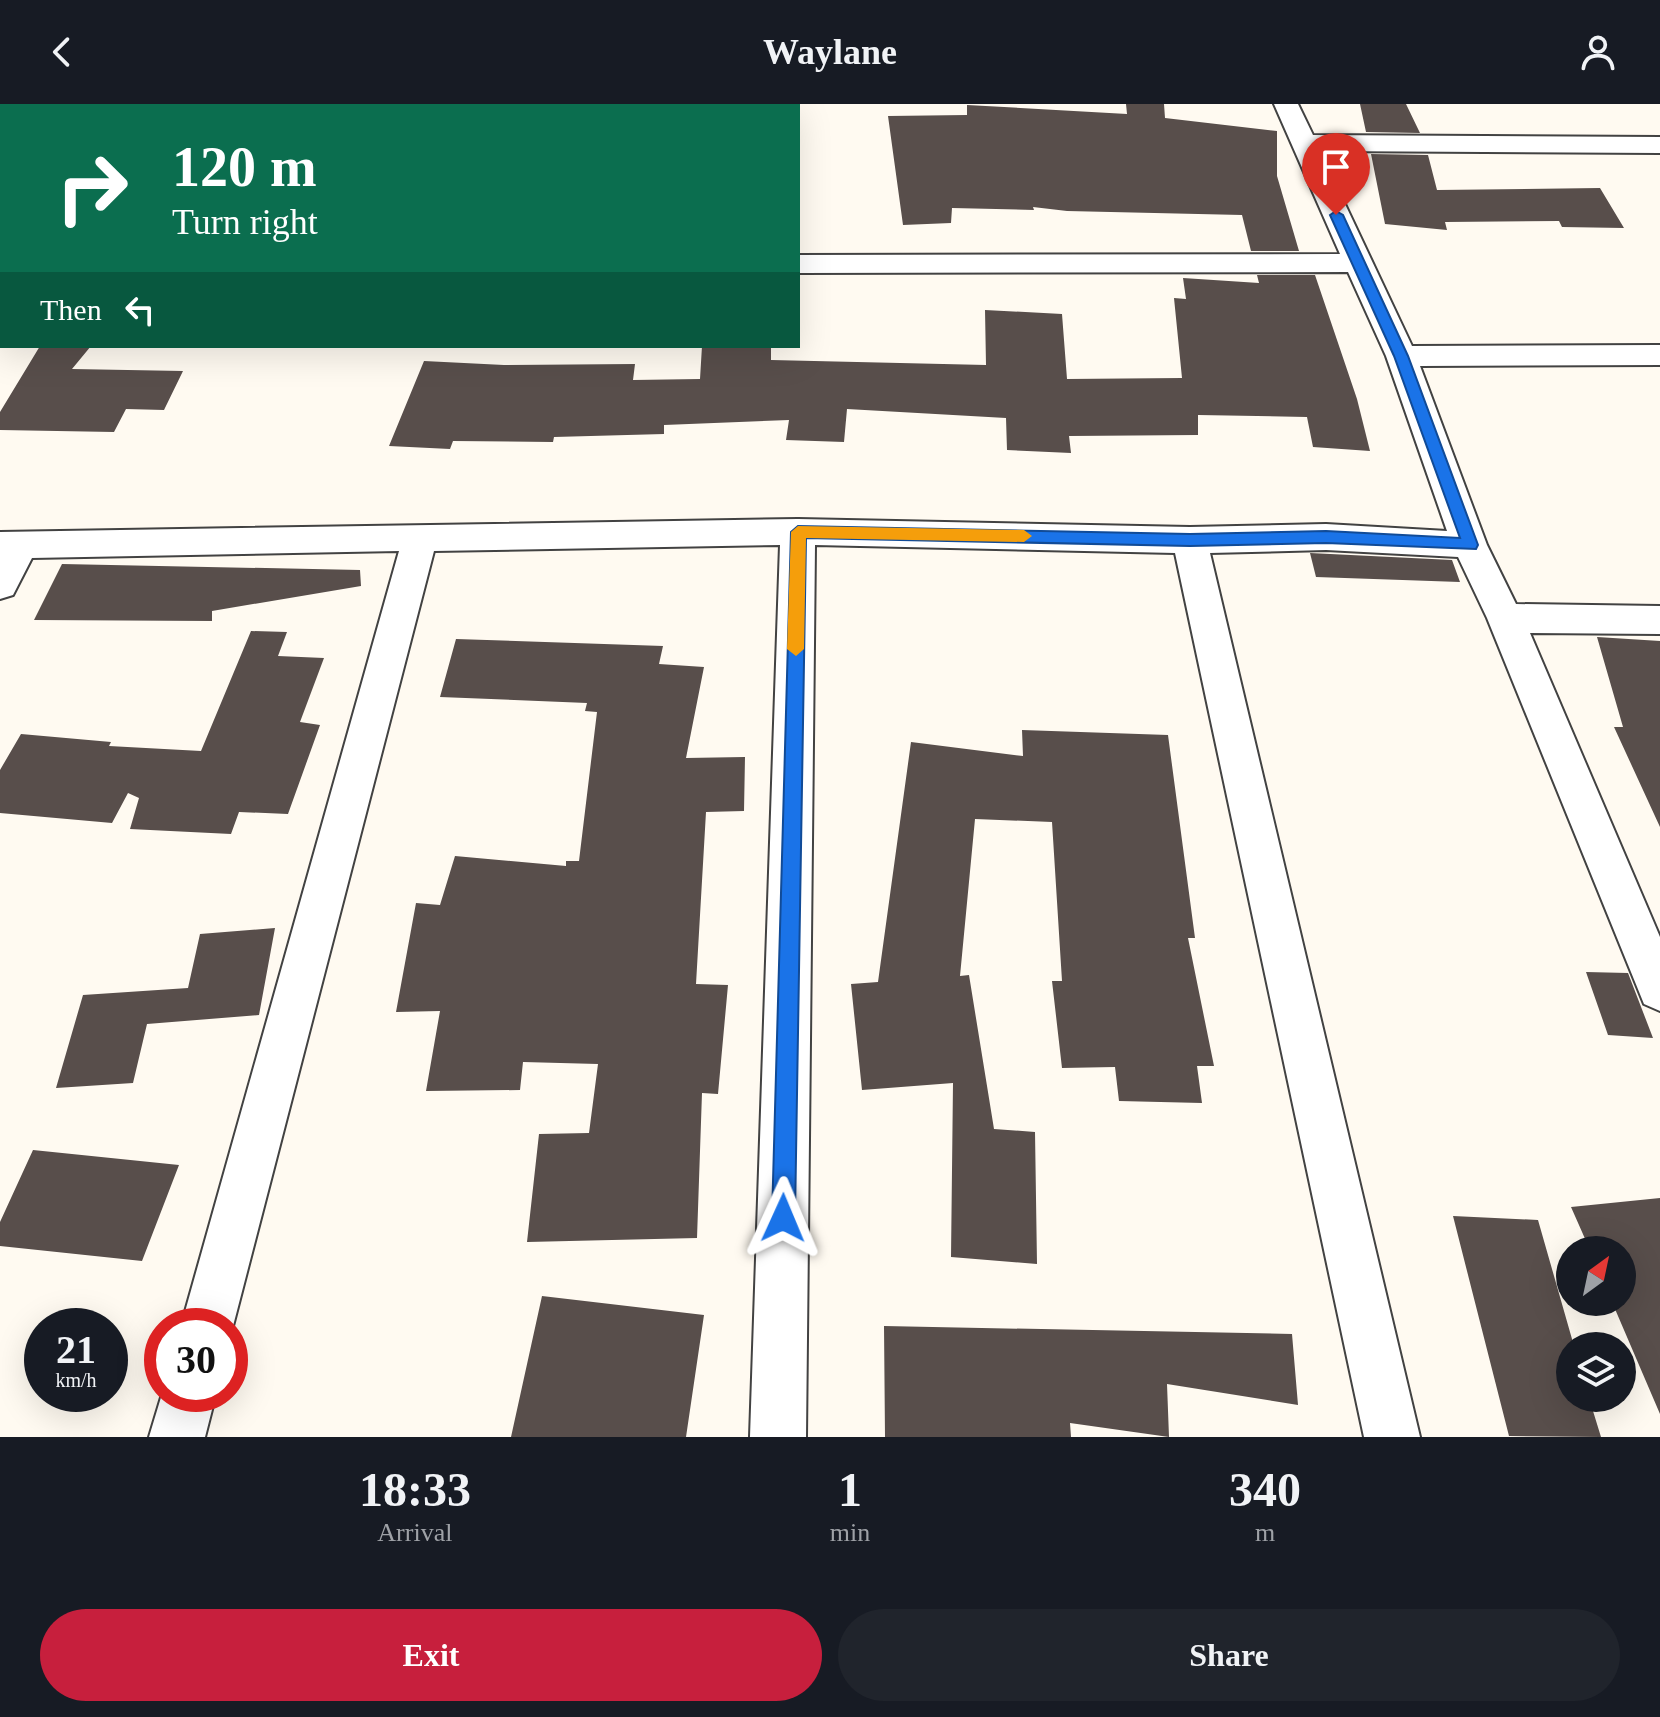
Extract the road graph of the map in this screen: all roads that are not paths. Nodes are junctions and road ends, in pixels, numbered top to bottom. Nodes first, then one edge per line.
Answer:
1 (1286, 104) edge
2 (1304, 143) junction
3 (1660, 145) edge
4 (1358, 263) junction
5 (800, 264) edge
6 (1660, 355) edge
7 (1401, 356) junction
8 (798, 532) junction
9 (421, 536) junction
10 (1190, 540) junction
11 (10, 545) edge
12 (1470, 545) junction
13 (0, 585) edge
14 (1505, 618) junction
15 (1660, 620) edge
16 (1660, 989) edge
17 (212, 1308) edge
18 (184, 1412) edge
19 (177, 1437) edge
20 (778, 1437) edge
21 (1392, 1437) edge

1 - 2 street
2 - 3 street
2 - 4 street
4 - 5 street
4 - 7 street
6 - 7 street
7 - 12 street
8 - 9 street
8 - 10 street
8 - 20 street
9 - 11 street
9 - 17 street
10 - 12 street
10 - 21 street
11 - 13 street
12 - 14 street
14 - 15 street
14 - 16 street
18 - 19 street

